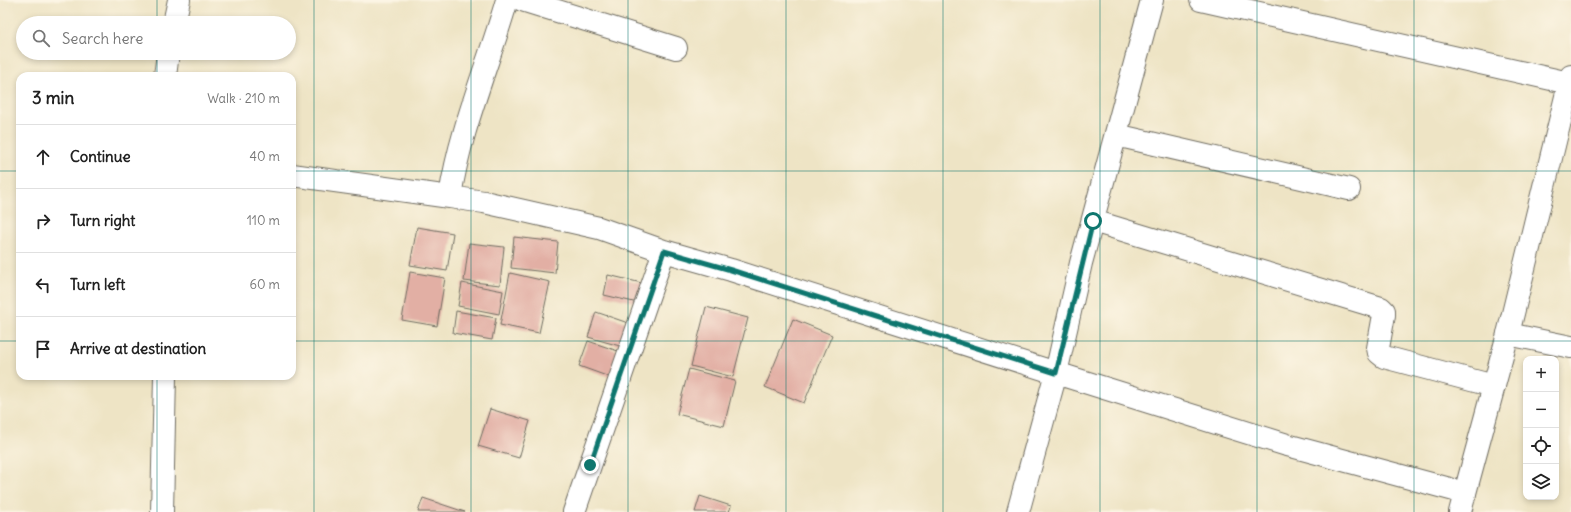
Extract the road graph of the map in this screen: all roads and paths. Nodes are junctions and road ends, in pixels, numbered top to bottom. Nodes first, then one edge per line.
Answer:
1 (179, 0) edge
2 (507, 0) edge
3 (522, 0) edge
4 (1152, 0) edge
5 (1201, 0) edge
6 (176, 16) edge
7 (676, 48) dead end
8 (167, 60) edge
9 (166, 72) edge
10 (1570, 80) edge
11 (1116, 135) junction
12 (296, 176) edge
13 (1349, 189) dead end
14 (450, 197) junction
15 (1093, 221) junction
16 (664, 251) junction
17 (1508, 334) junction
18 (1571, 347) edge
19 (1056, 373) junction
20 (165, 380) edge
21 (1494, 386) junction
22 (1462, 502) edge
23 (162, 512) edge
24 (574, 512) edge
25 (1018, 512) edge

1 - 6 street
2 - 14 street
3 - 7 street
4 - 11 street
5 - 10 street
8 - 9 street
10 - 17 street
11 - 13 street
11 - 15 street
12 - 14 street
14 - 16 street
15 - 19 street
15 - 21 street
16 - 19 street
16 - 24 street
17 - 18 street
17 - 21 street
19 - 22 street
19 - 25 street
20 - 23 street
21 - 22 street

